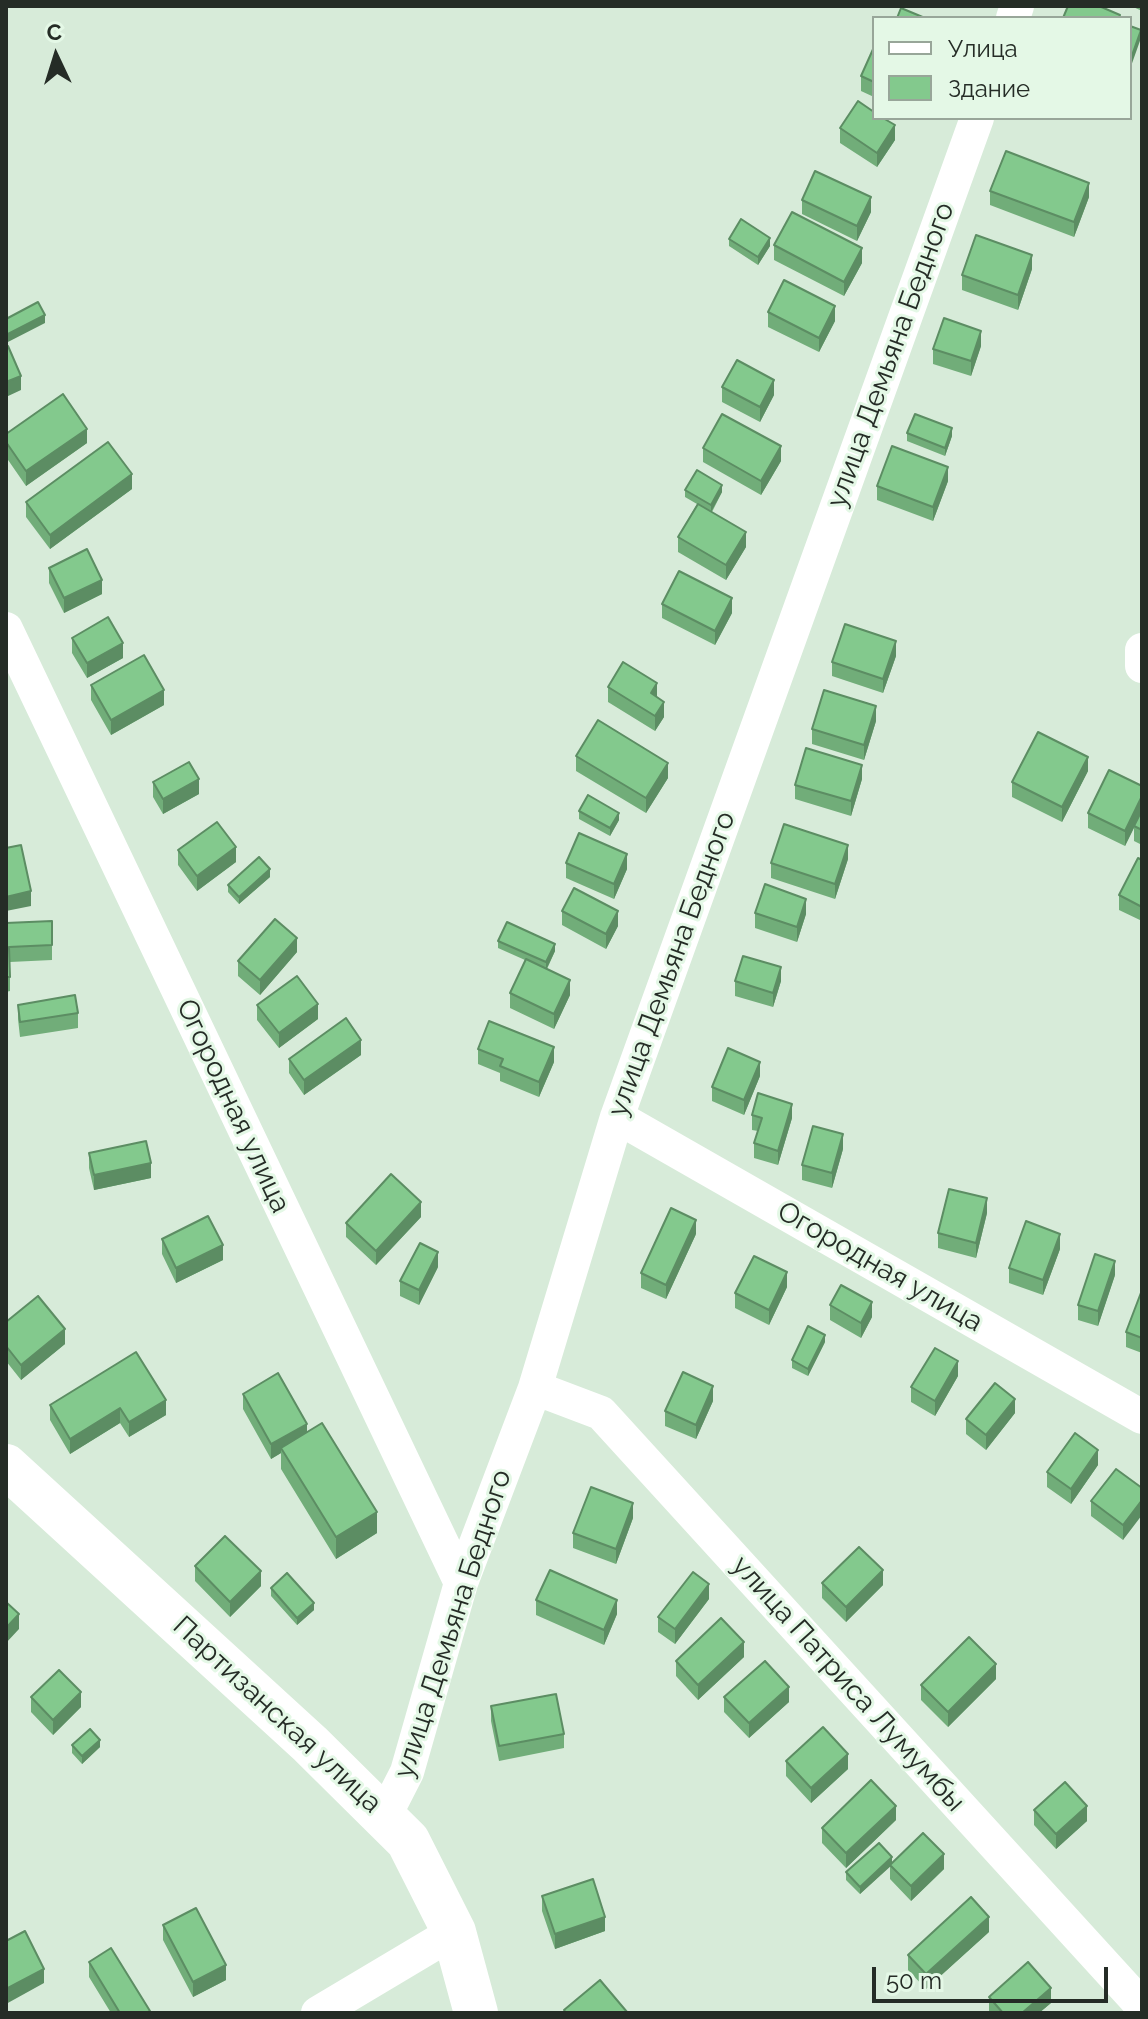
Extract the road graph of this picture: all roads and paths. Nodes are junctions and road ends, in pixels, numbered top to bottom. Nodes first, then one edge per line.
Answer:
1 (976, 120) edge
2 (6, 629) edge
3 (1142, 650) edge
4 (1142, 666) edge
5 (617, 1117) junction
6 (535, 1388) junction
7 (1142, 1417) edge
8 (6, 1466) edge
9 (461, 1583) junction
10 (385, 1815) junction
11 (454, 1932) junction
12 (1142, 2006) edge
13 (318, 2013) edge
14 (476, 2013) edge

1 - 5 street, улица Демьяна Бедного
2 - 9 street, Огородная улица
3 - 4 street
5 - 6 street, улица Демьяна Бедного
5 - 7 street, Огородная улица
6 - 9 street, улица Демьяна Бедного
6 - 12 street, улица Патриса Лумумбы
8 - 10 street, Партизанская улица
9 - 10 street, улица Демьяна Бедного
10 - 11 street, Партизанская улица
11 - 13 street
11 - 14 street, Партизанская улица

